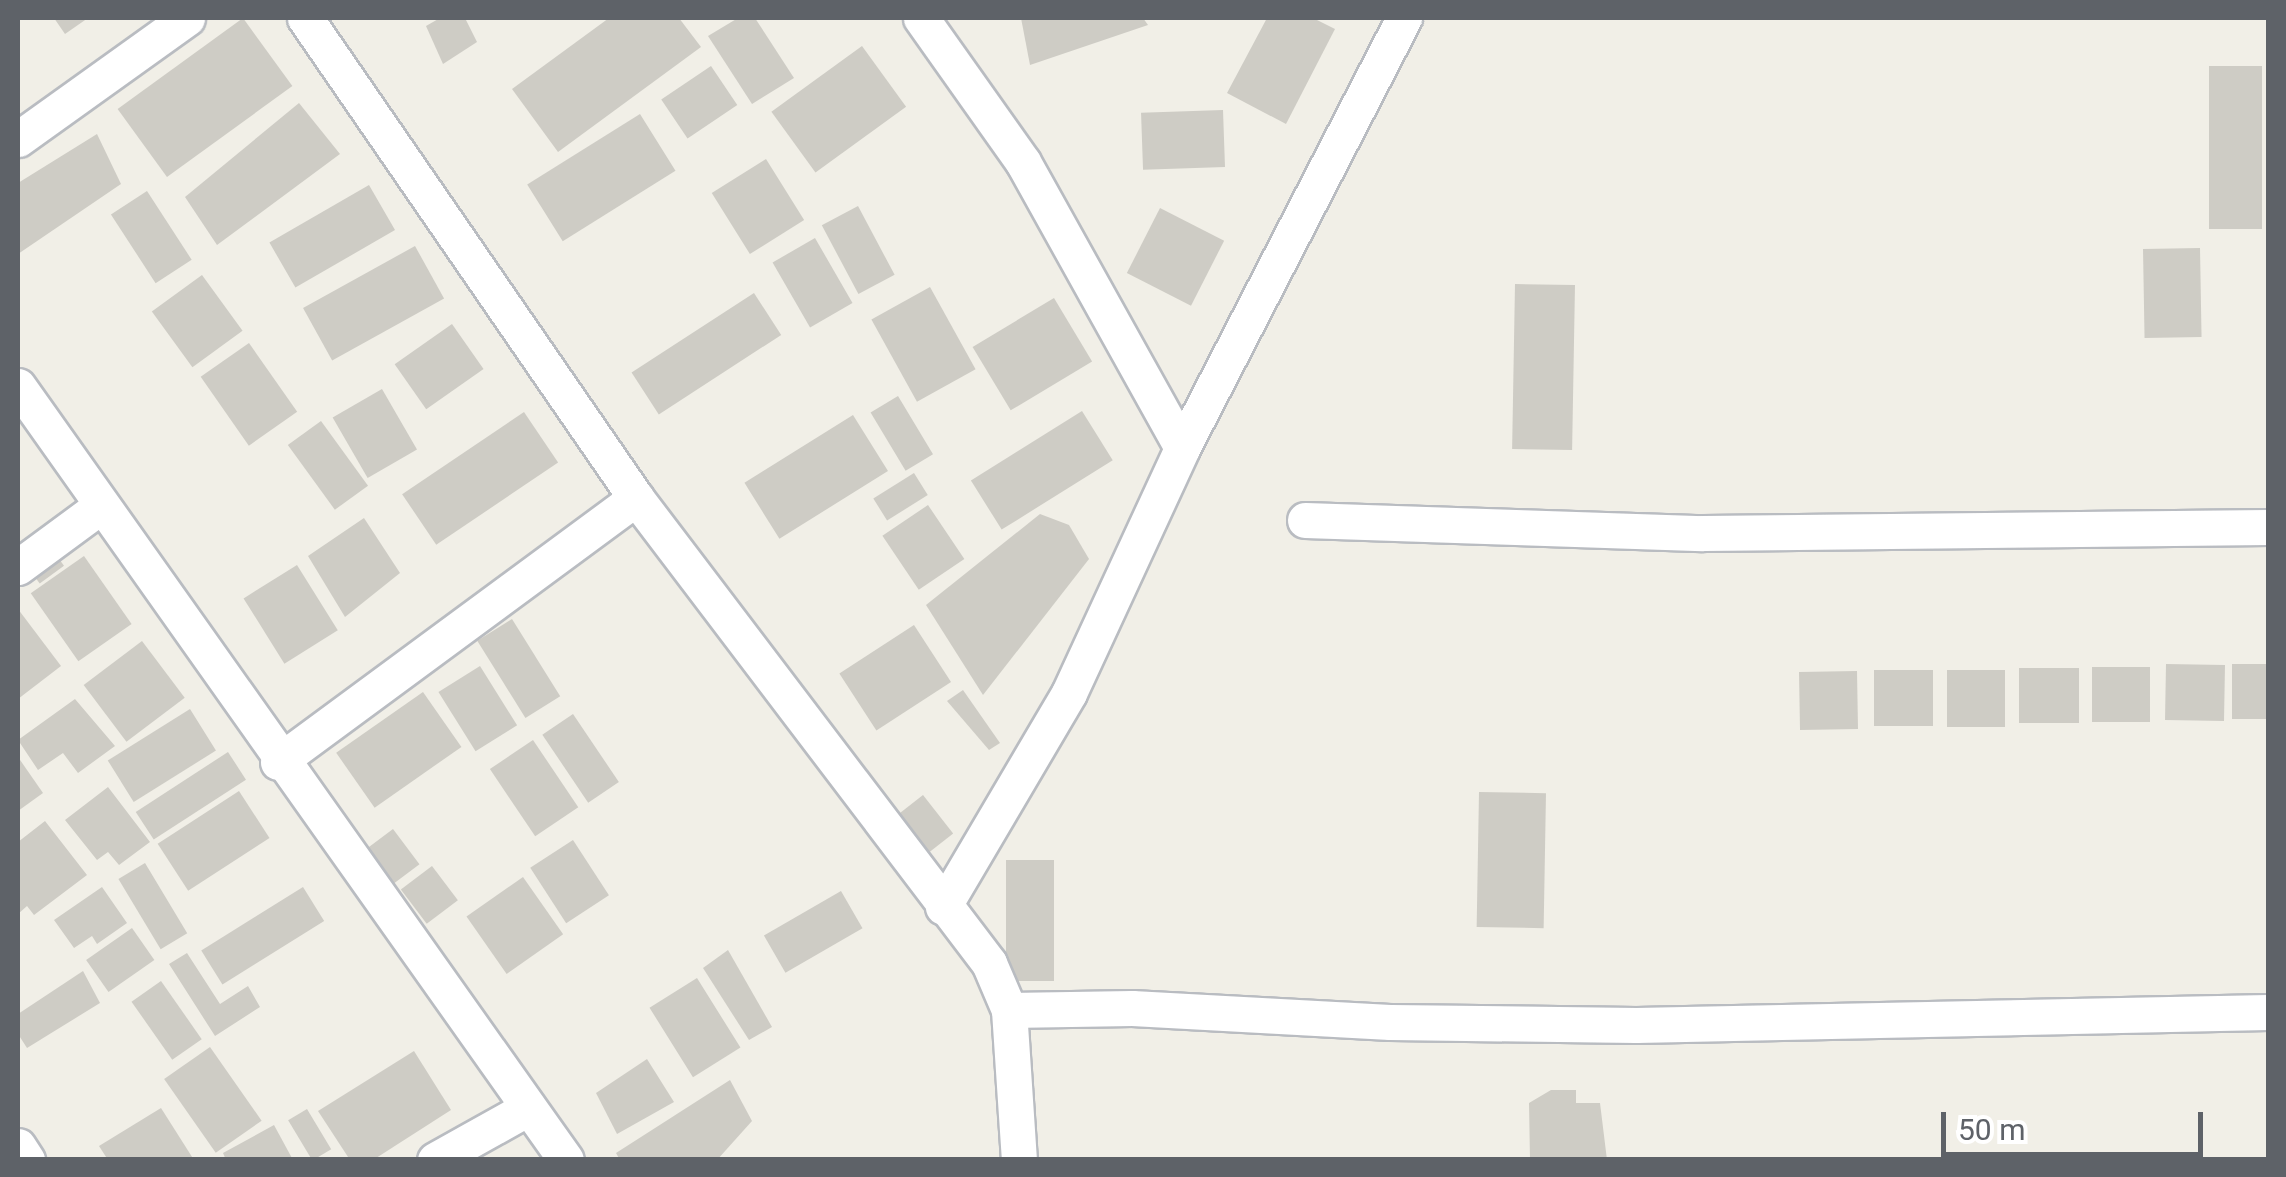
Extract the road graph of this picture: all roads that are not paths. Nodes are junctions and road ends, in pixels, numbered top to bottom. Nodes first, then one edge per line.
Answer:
1 (187, 18) edge
2 (305, 18) edge
3 (921, 18) edge
4 (1404, 18) edge
5 (18, 139) edge
6 (18, 386) edge
7 (1182, 448) junction
8 (636, 498) junction
9 (98, 508) junction
10 (1305, 520) dead end
11 (2268, 527) edge
12 (18, 567) edge
13 (278, 762) junction
14 (943, 907) junction
15 (1009, 1010) junction
16 (2268, 1012) edge
17 (528, 1108) junction
18 (18, 1146) edge
19 (27, 1160) edge
20 (435, 1160) edge
21 (566, 1160) edge
22 (1020, 1160) edge

1 - 5 street
2 - 8 street
3 - 7 street
4 - 7 street
6 - 9 street
7 - 14 street
8 - 13 street
8 - 14 street
9 - 12 street
9 - 13 street
10 - 11 street
13 - 17 street
14 - 15 street
15 - 16 street
15 - 22 street
17 - 20 street
17 - 21 street
18 - 19 street

